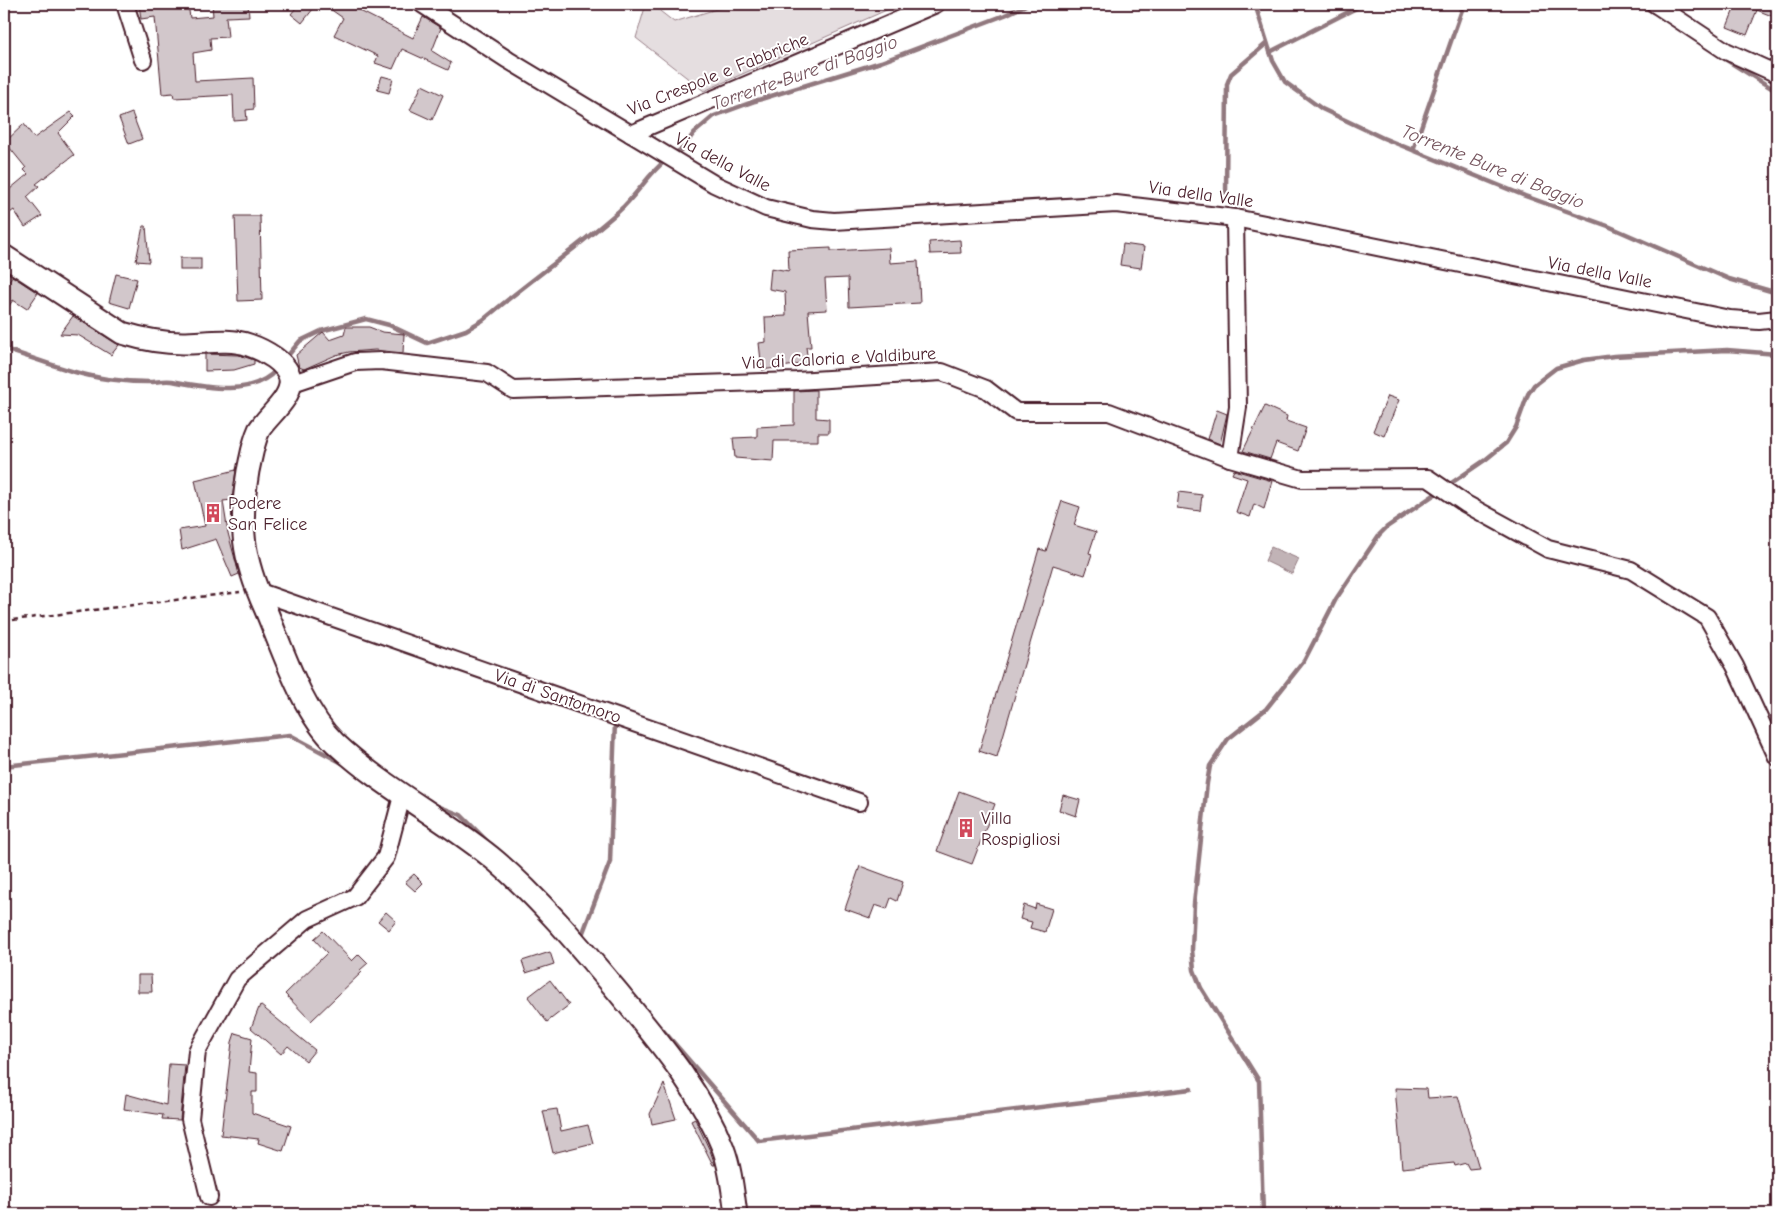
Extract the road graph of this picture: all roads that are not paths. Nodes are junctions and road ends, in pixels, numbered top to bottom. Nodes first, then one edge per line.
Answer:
1 (125, 4) edge
2 (422, 4) edge
3 (936, 4) edge
4 (1655, 4) edge
5 (143, 60) dead end
6 (1777, 74) edge
7 (631, 134) junction
8 (1235, 218) junction
9 (4, 256) edge
10 (1777, 320) edge
11 (281, 369) junction
12 (1230, 458) junction
13 (257, 591) junction
14 (1777, 757) edge
15 (402, 796) junction
16 (859, 802) dead end
17 (208, 1197) dead end
18 (736, 1214) edge

1 - 5 street
2 - 7 street, Via Crespole e Fabbriche
3 - 7 street, Via Crespole e Fabbriche
4 - 6 street
7 - 8 street, Via della Valle
8 - 10 street, Via della Valle
8 - 12 street
9 - 11 main road
11 - 12 street, Via di Caloria e Valdibure
11 - 13 main road
12 - 14 street, Via di Caloria e Valdibure
13 - 15 main road
13 - 16 street, Via di Santomoro
15 - 17 street
15 - 18 main road

